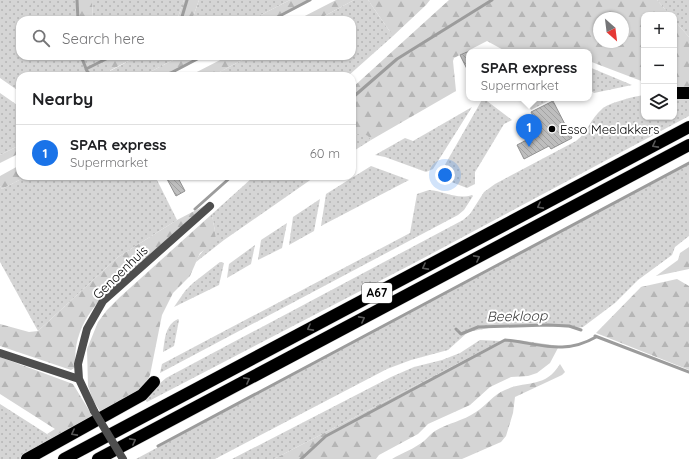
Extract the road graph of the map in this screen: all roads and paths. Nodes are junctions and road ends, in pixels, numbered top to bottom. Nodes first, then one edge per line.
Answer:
1 (677, 93) edge
2 (689, 93) edge
3 (689, 127) edge
4 (689, 145) edge
5 (210, 206) dead end
6 (0, 353) edge
7 (79, 379) junction
8 (154, 382) dead end
9 (27, 459) edge
10 (64, 459) edge
11 (98, 459) edge
12 (123, 459) edge

1 - 2 highway
3 -> 10 highway, A67
11 -> 4 highway, A67
5 - 7 street, Genoenhuis
6 - 7 street
7 - 12 street, Genoenhuis, bridge
8 -> 9 highway

